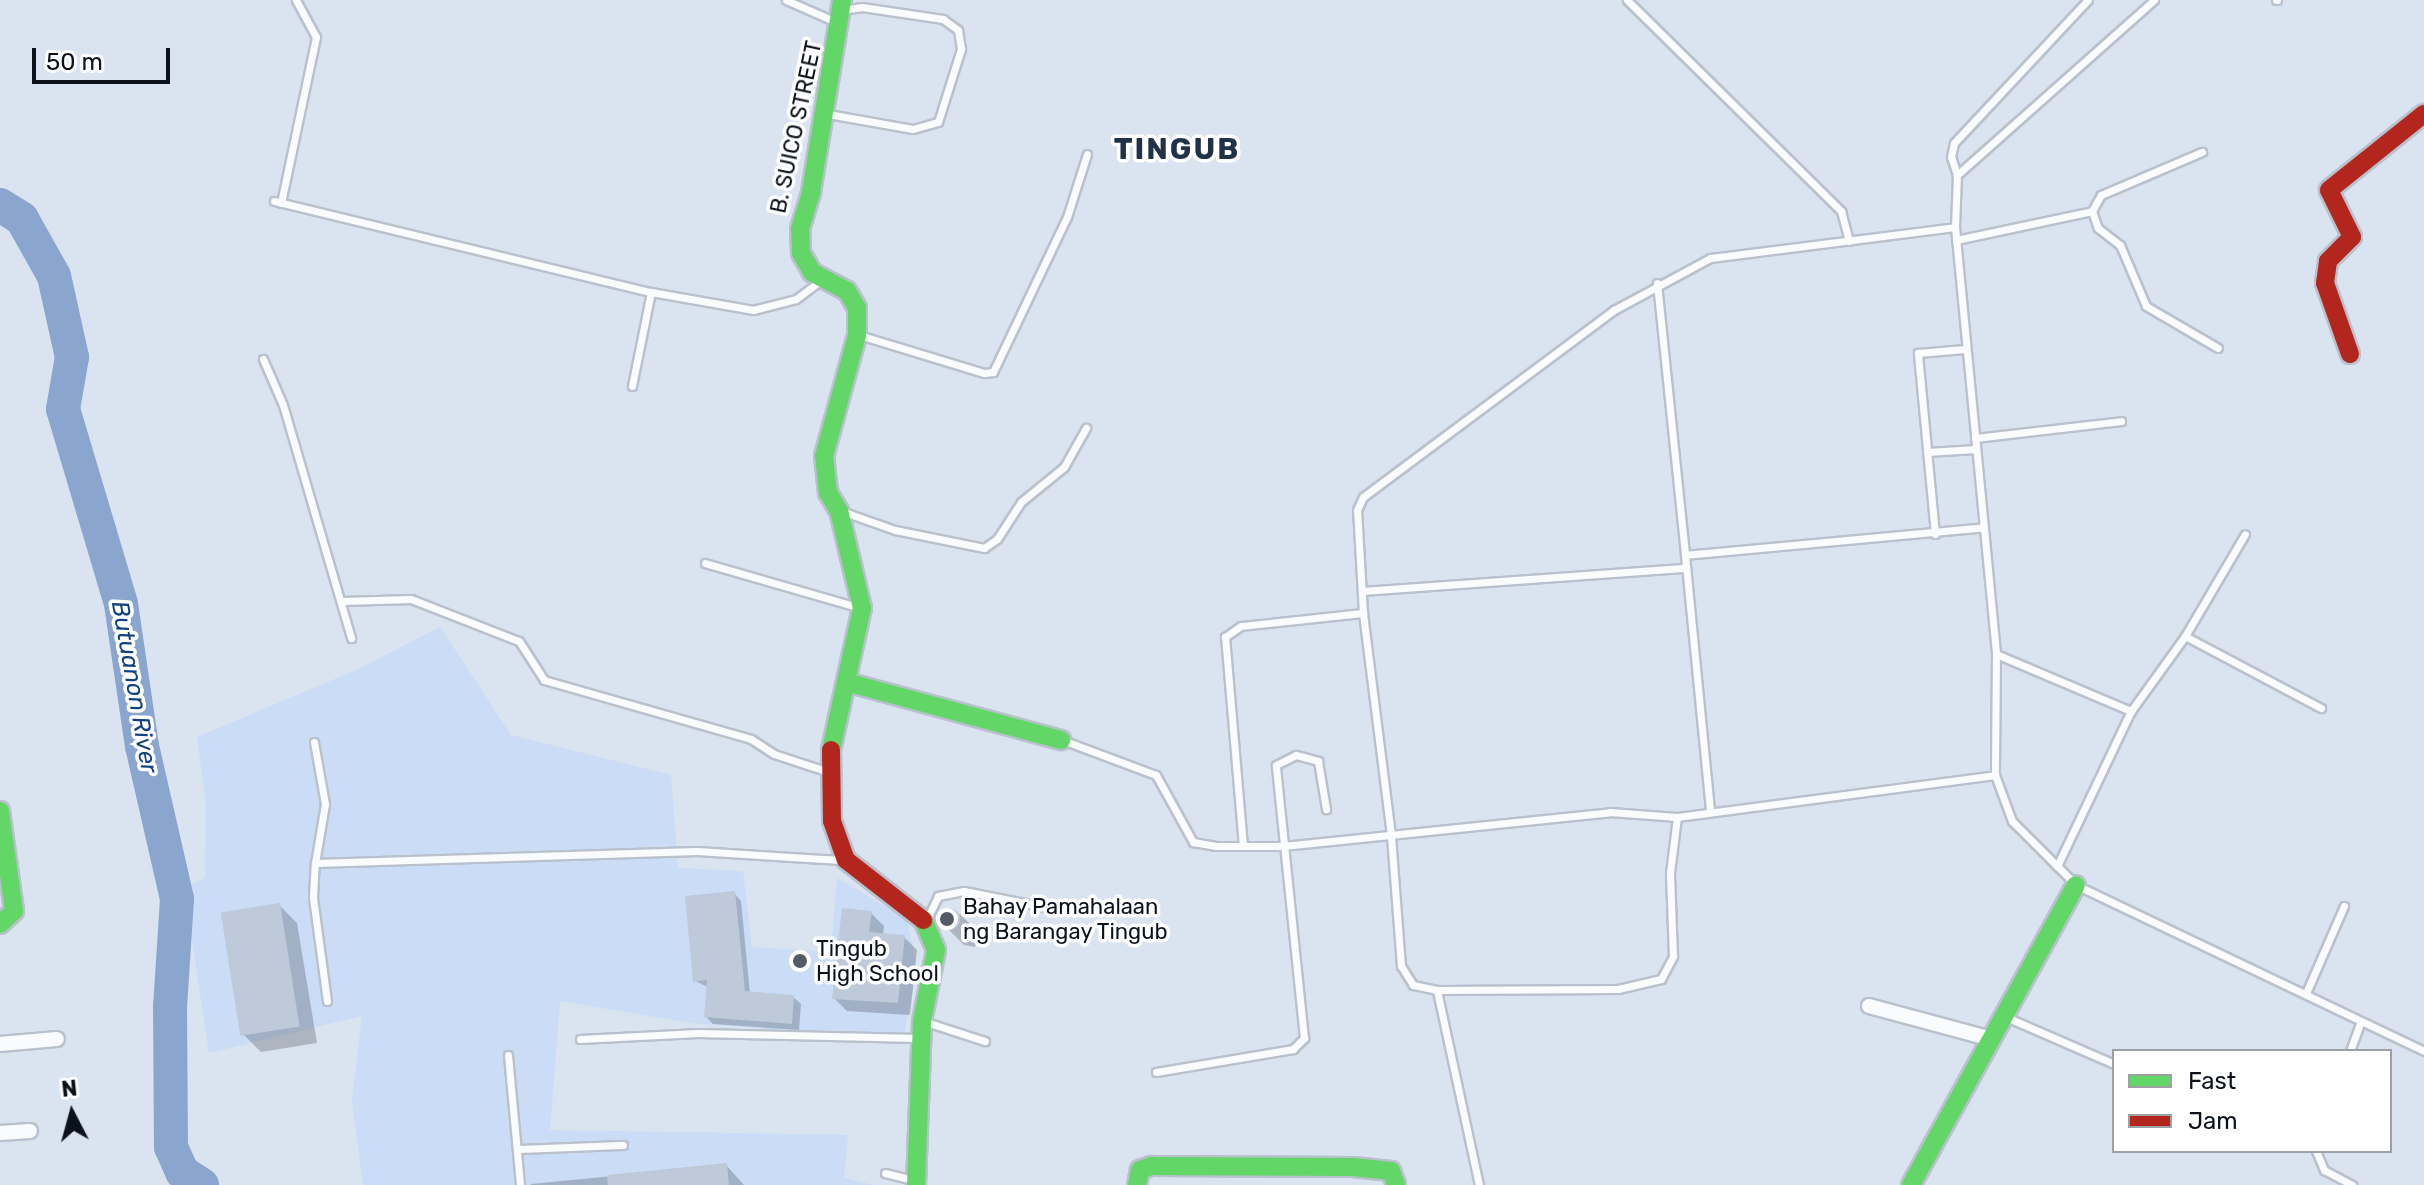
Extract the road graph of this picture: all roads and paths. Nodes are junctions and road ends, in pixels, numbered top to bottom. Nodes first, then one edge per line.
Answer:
1 (296, 0) edge
2 (786, 0) edge
3 (1627, 0) edge
4 (2088, 0) edge
5 (2154, 0) edge
6 (843, 11) edge
7 (826, 113) junction
8 (2424, 114) edge
9 (2202, 152) dead end
10 (1087, 154) dead end
11 (1957, 175) junction
12 (2092, 211) junction
13 (1955, 227) junction
14 (1956, 240) junction
15 (1849, 241) junction
16 (822, 280) junction
17 (1657, 283) junction
18 (651, 292) junction
19 (857, 335) junction
20 (2218, 348) dead end
21 (1965, 349) junction
22 (2350, 354) dead end
23 (263, 359) dead end
24 (632, 386) dead end
25 (2121, 421) dead end
26 (1086, 428) dead end
27 (1975, 438) junction
28 (1976, 449) junction
29 (1927, 452) junction
30 (839, 511) junction
31 (1984, 527) junction
32 (1935, 534) junction
33 (2245, 534) dead end
34 (1685, 555) junction
35 (705, 563) dead end
36 (1686, 568) junction
37 (1362, 591) junction
38 (342, 601) junction
39 (862, 608) junction
40 (1363, 613) junction
41 (2185, 636) junction
42 (351, 638) dead end
43 (1996, 654) junction
44 (846, 682) junction
45 (2321, 708) dead end
46 (2131, 711) junction
47 (1061, 740) joint
48 (314, 742) dead end
49 (831, 773) junction
50 (1995, 775) junction
51 (1326, 809) dead end
52 (0, 811) edge
53 (1710, 812) junction
54 (1677, 817) junction
55 (1391, 835) junction
56 (1243, 846) junction
57 (1283, 846) junction
58 (846, 860) junction
59 (315, 863) junction
60 (2057, 866) junction
61 (2076, 885) junction
62 (2344, 906) dead end
63 (1061, 910) dead end
64 (925, 923) junction
65 (2, 924) edge
66 (1437, 990) junction
67 (2306, 993) junction
68 (327, 1001) dead end
69 (1869, 1006) dead end
70 (2004, 1015) junction
71 (2361, 1021) junction
72 (922, 1030) junction
73 (57, 1039) dead end
74 (580, 1039) dead end
75 (1991, 1039) junction
76 (985, 1041) dead end
77 (0, 1044) edge
78 (2351, 1049) edge
79 (2424, 1051) edge
80 (508, 1055) dead end
81 (2112, 1063) edge
82 (1156, 1072) dead end
83 (30, 1131) dead end
84 (0, 1133) edge
85 (623, 1145) dead end
86 (517, 1149) junction
87 (2317, 1153) edge
88 (885, 1173) dead end
89 (916, 1183) edge
90 (520, 1185) edge
91 (1137, 1185) edge
92 (1396, 1185) edge
93 (1479, 1185) edge
94 (1911, 1185) edge
95 (2352, 1185) edge

1 - 18 lane
2 - 6 lane
3 - 15 lane
4 - 11 lane
5 - 11 lane
6 - 7 street, B. SUICO STREET
6 - 7 lane
7 - 16 street, B. SUICO STREET
8 - 22 street
9 - 12 lane
10 - 19 lane
11 - 13 lane
12 - 14 lane
12 - 20 lane
13 - 14 lane
13 - 15 lane
14 - 21 lane
15 - 17 lane
16 - 18 lane
16 - 19 street, B. SUICO STREET
17 - 34 lane
17 - 37 lane
18 - 24 lane
19 - 30 street, B. SUICO STREET
21 - 27 lane
21 - 29 lane
23 - 38 lane
25 - 27 lane
26 - 30 lane
27 - 28 lane
28 - 29 lane
28 - 31 lane
29 - 32 lane
30 - 39 street, B. SUICO STREET
31 - 32 lane
31 - 43 lane
32 - 34 lane
33 - 41 lane
34 - 36 lane
35 - 39 lane
36 - 37 lane
36 - 53 lane
37 - 40 lane
38 - 42 lane
38 - 49 lane
39 - 44 street, B. SUICO STREET
40 - 55 lane
40 - 56 lane
41 - 45 lane
41 - 46 lane
43 - 46 lane
43 - 50 lane
44 - 47 street
44 - 49 street, B. SUICO STREET
46 - 60 lane
47 - 56 lane
48 - 59 lane
49 - 58 street, B. SUICO STREET
50 - 53 lane
50 - 60 lane
51 - 57 lane
52 - 65 street
53 - 54 lane
54 - 55 lane
54 - 66 lane
55 - 57 lane
55 - 66 lane
56 - 57 lane
57 - 82 lane
58 - 59 lane
58 - 64 street
59 - 68 lane
60 - 61 lane
61 - 67 lane
61 - 70 street
62 - 67 lane
63 - 64 lane
64 - 72 street
66 - 93 lane
67 - 71 lane
69 - 75 street
70 - 75 street
70 - 81 lane
71 - 78 lane
71 - 79 lane
72 - 74 lane
72 - 76 lane
72 - 89 street
73 - 77 street
75 - 94 street
80 - 86 lane
83 - 84 street
85 - 86 lane
86 - 90 lane
87 - 95 lane
88 - 89 lane
91 - 92 street

